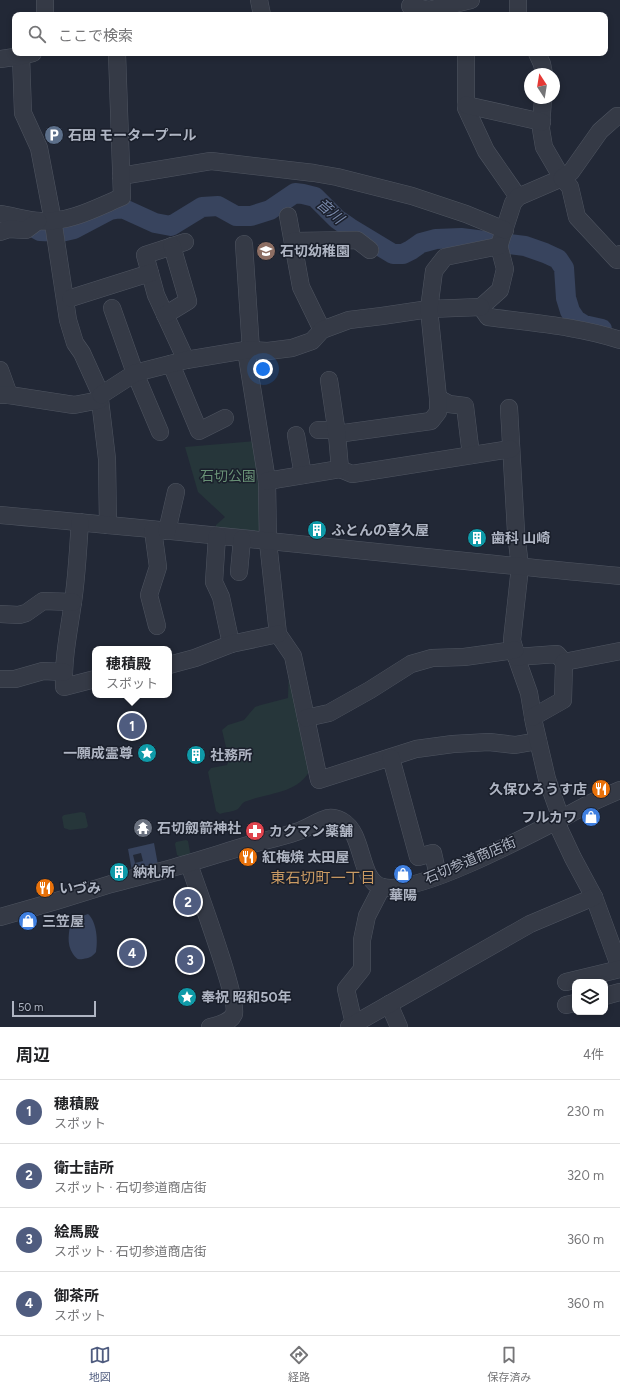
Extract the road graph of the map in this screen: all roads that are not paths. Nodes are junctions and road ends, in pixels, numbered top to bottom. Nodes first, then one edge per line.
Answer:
1 (45, 0) edge
2 (258, 0) edge
3 (471, 0) edge
4 (518, 0) edge
5 (410, 7) edge
6 (45, 12) edge
7 (261, 12) edge
8 (518, 12) edge
9 (20, 56) edge
10 (27, 56) edge
11 (117, 56) edge
12 (466, 56) edge
13 (538, 56) edge
14 (0, 59) edge
15 (543, 68) edge
16 (543, 104) edge
17 (466, 105) junction
18 (620, 116) edge
19 (542, 122) junction
20 (121, 176) junction
21 (562, 178) junction
22 (518, 196) junction
23 (0, 214) edge
24 (288, 216) dead end
25 (44, 226) junction
26 (0, 232) edge
27 (502, 239) junction
28 (293, 241) junction
29 (244, 244) dead end
30 (370, 250) dead end
31 (620, 254) edge
32 (150, 273) junction
33 (71, 298) dead end
34 (481, 307) junction
35 (112, 308) dead end
36 (428, 309) junction
37 (165, 315) junction
38 (322, 330) junction
39 (620, 340) edge
40 (248, 350) junction
41 (179, 362) junction
42 (0, 370) edge
43 (135, 373) junction
44 (329, 380) dead end
45 (5, 395) edge
46 (101, 397) junction
47 (438, 398) junction
48 (509, 408) dead end
49 (226, 418) dead end
50 (318, 430) dead end
51 (160, 432) dead end
52 (337, 434) junction
53 (296, 435) dead end
54 (511, 449) junction
55 (471, 455) junction
56 (340, 469) junction
57 (303, 475) junction
58 (267, 481) junction
59 (176, 492) dead end
60 (0, 515) edge
61 (80, 522) junction
62 (108, 525) junction
63 (160, 530) junction
64 (217, 536) junction
65 (242, 539) junction
66 (268, 542) junction
67 (520, 567) junction
68 (239, 572) dead end
69 (620, 576) edge
70 (73, 602) junction
71 (0, 614) edge
72 (157, 626) dead end
73 (278, 634) junction
74 (231, 644) junction
75 (620, 651) edge
76 (516, 654) junction
77 (564, 662) junction
78 (172, 664) edge
79 (64, 672) junction
80 (0, 680) edge
81 (92, 680) edge
82 (533, 717) junction
83 (306, 718) junction
84 (538, 741) junction
85 (391, 758) junction
86 (620, 790) edge
87 (558, 820) junction
88 (188, 864) junction
89 (438, 876) junction
90 (382, 887) junction
91 (594, 897) junction
92 (0, 917) edge
93 (619, 961) edge
94 (566, 982) dead end
95 (620, 992) edge
96 (608, 995) edge
97 (389, 1004) junction
98 (352, 1025) edge
99 (210, 1027) edge
100 (399, 1027) edge

1 - 6 street
2 - 7 street
3 - 5 street
4 - 8 street
9 - 14 street
10 - 25 street
11 - 20 street
12 - 17 street
13 - 15 street
16 - 19 street
17 - 19 street
17 - 22 street
18 - 21 street
19 - 21 street
20 - 25 street
20 - 27 street
21 - 22 street
21 - 31 street
22 - 27 street
23 - 25 street
24 - 28 street
25 - 26 street
25 - 46 street
27 - 34 street
27 - 36 street
28 - 30 street
28 - 38 street
29 - 40 street
32 - 33 street
32 - 37 street
32 - 37 street
34 - 36 street
34 - 39 street
35 - 43 street
36 - 38 street
36 - 47 street
37 - 41 street
38 - 40 street
40 - 41 street
40 - 58 street
41 - 43 street
41 - 49 street
42 - 45 street
43 - 46 street
43 - 51 street
44 - 52 street
45 - 46 street
46 - 62 street
47 - 52 street
47 - 55 street
48 - 54 street
50 - 52 street
52 - 56 street
53 - 57 street
54 - 55 street
54 - 67 street
55 - 56 street
56 - 57 street
57 - 58 street
58 - 66 street
59 - 63 street
60 - 61 street
61 - 62 street
61 - 70 street
62 - 63 street
63 - 64 street
63 - 72 street
64 - 65 street
64 - 74 street
65 - 66 street
65 - 68 street
66 - 67 street
66 - 73 street
67 - 69 street
67 - 76 street
70 - 71 street
70 - 79 street
73 - 74 street
73 - 83 street
74 - 78 street
75 - 77 street
76 - 77 street
76 - 82 street
76 - 83 street
77 - 82 street
79 - 80 street
79 - 81 street
82 - 84 street
83 - 85 street
84 - 85 street
84 - 87 street
85 - 89 street
86 - 87 street, 石切参道商店街
87 - 89 street, 石切参道商店街
87 - 91 street
88 - 90 street
88 - 92 street
88 - 99 street
89 - 90 street, 石切参道商店街
90 - 98 street
91 - 93 street
91 - 97 street
93 - 94 street
95 - 96 street
97 - 98 street
97 - 100 street

